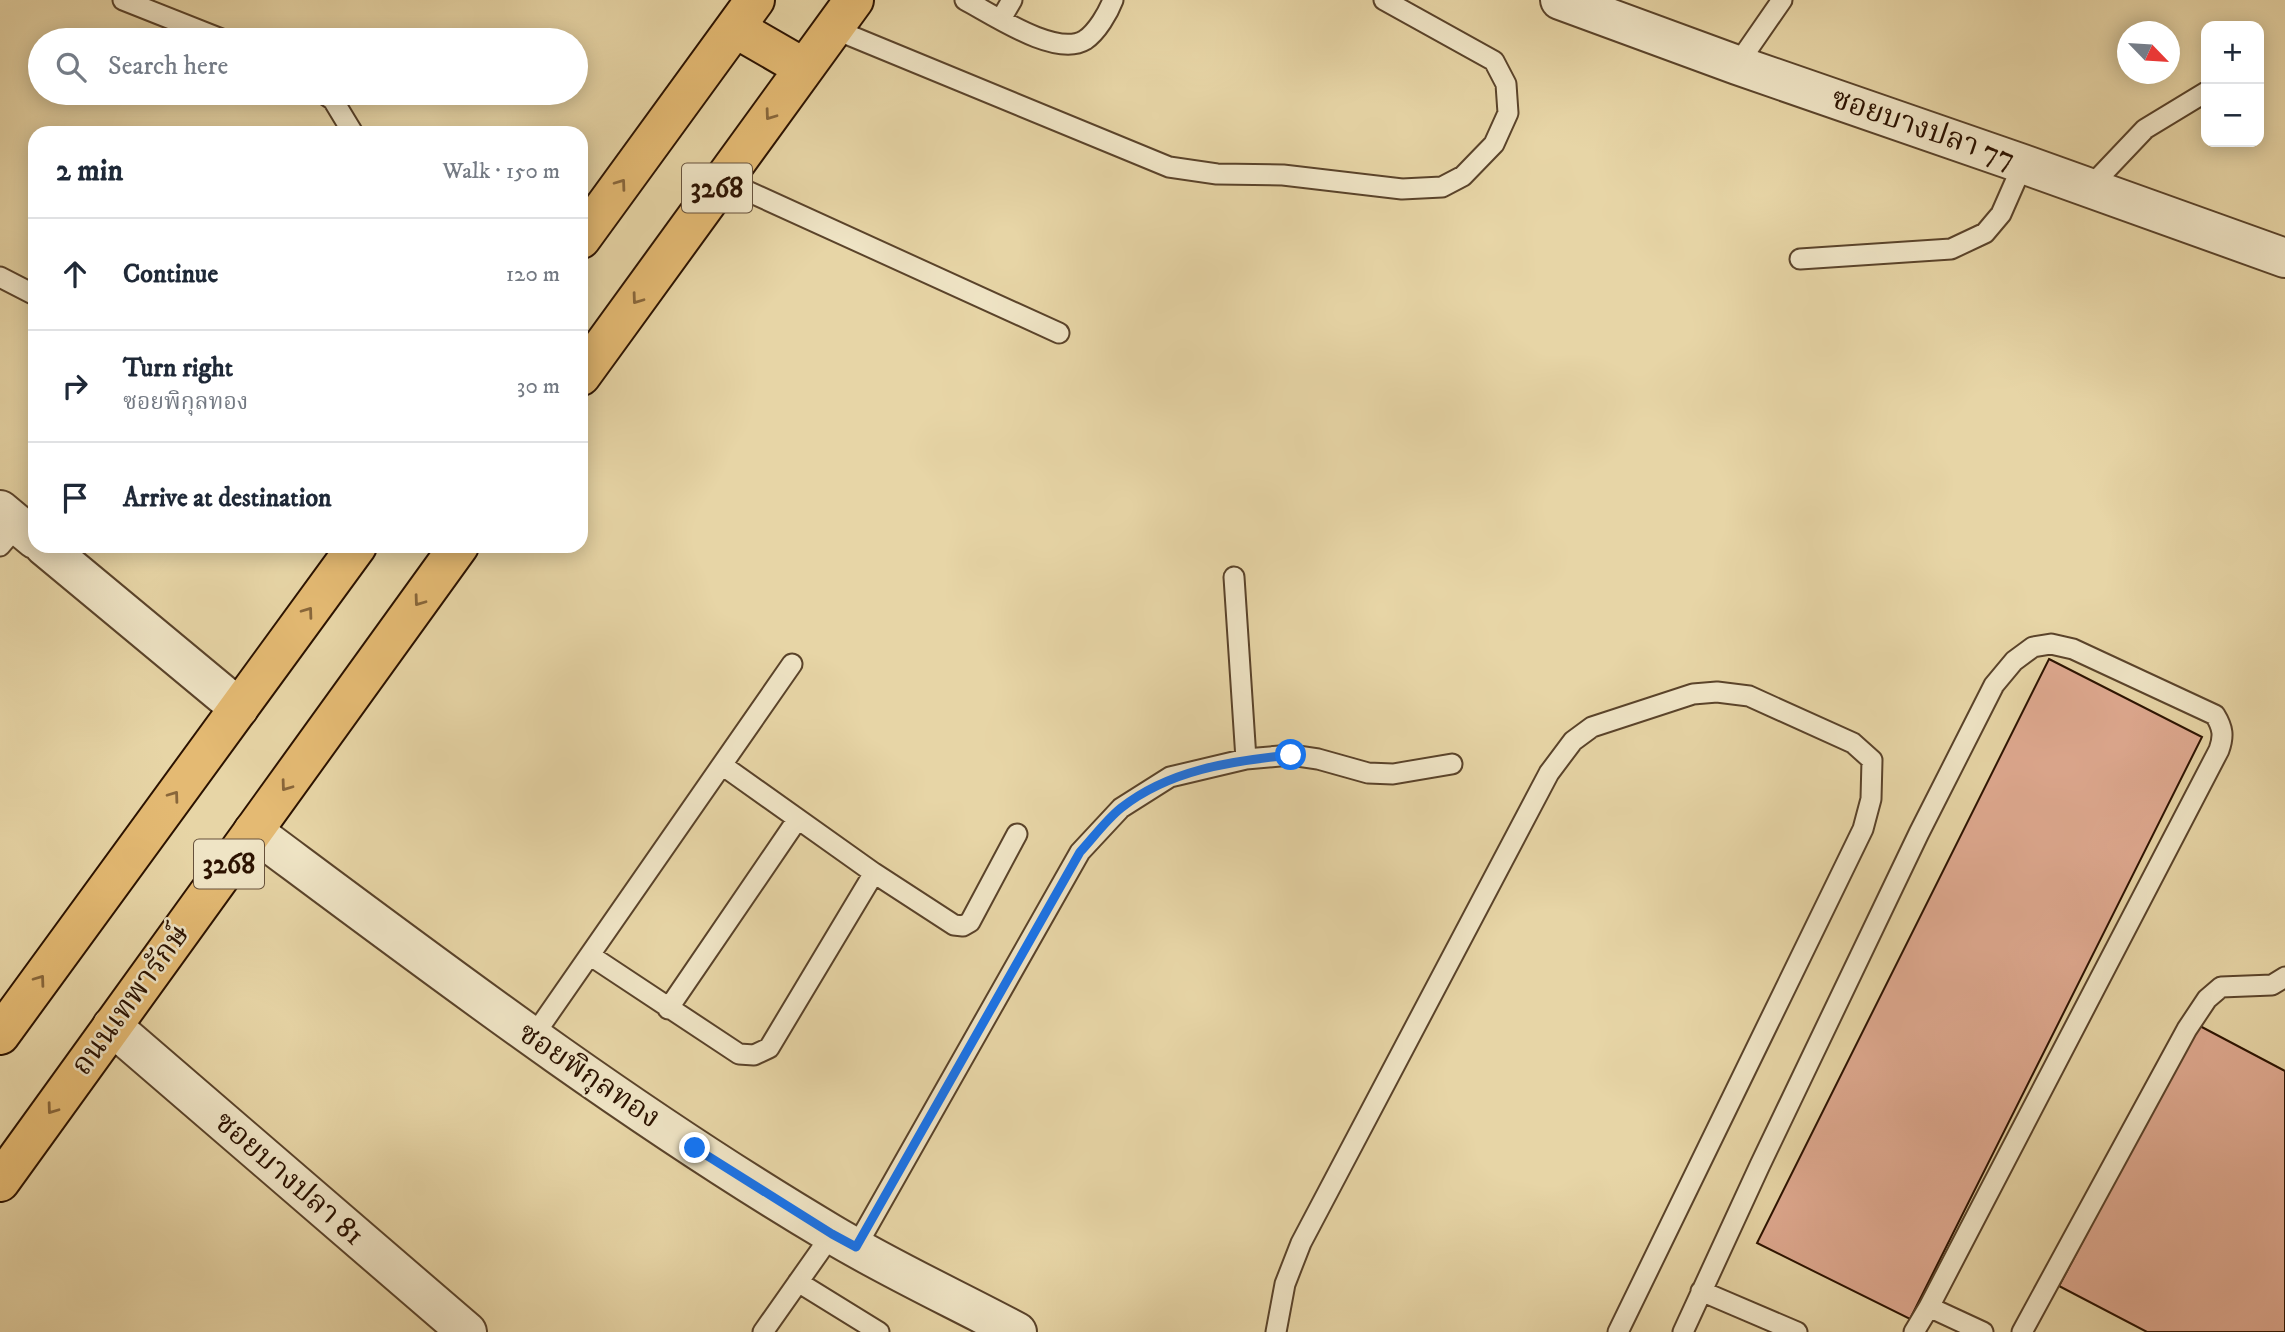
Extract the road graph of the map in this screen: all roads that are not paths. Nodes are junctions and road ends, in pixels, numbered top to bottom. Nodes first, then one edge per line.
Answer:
1 (123, 0) edge
2 (965, 0) edge
3 (1012, 0) edge
4 (1113, 0) edge
5 (1384, 0) edge
6 (1782, 0) edge
7 (1579, 3) edge
8 (745, 14) edge
9 (844, 14) edge
10 (1001, 19) junction
11 (194, 28) edge
12 (1737, 65) junction
13 (804, 68) junction
14 (2201, 95) edge
15 (336, 105) edge
16 (350, 126) edge
17 (2023, 164) junction
18 (723, 180) junction
19 (2090, 188) junction
20 (588, 229) edge
21 (2285, 258) edge
22 (1800, 259) dead end
23 (0, 277) edge
24 (28, 291) edge
25 (1059, 333) dead end
26 (588, 366) edge
27 (44, 553) edge
28 (352, 553) edge
29 (454, 553) edge
30 (1234, 577) dead end
31 (792, 664) dead end
32 (239, 708) junction
33 (1246, 759) junction
34 (1452, 764) dead end
35 (722, 765) junction
36 (797, 820) junction
37 (253, 831) junction
38 (1017, 834) dead end
39 (874, 873) junction
40 (591, 956) junction
41 (2285, 977) edge
42 (668, 1009) junction
43 (112, 1026) junction
44 (2, 1028) edge
45 (532, 1038) junction
46 (0, 1182) edge
47 (844, 1240) junction
48 (798, 1282) junction
49 (1701, 1291) junction
50 (1929, 1307) junction
51 (467, 1332) edge
52 (763, 1332) edge
53 (879, 1332) edge
54 (1017, 1332) edge
55 (1276, 1332) edge
56 (1618, 1332) edge
57 (1683, 1332) edge
58 (1797, 1332) edge
59 (1914, 1332) edge
60 (1983, 1332) edge
61 (2022, 1332) edge

1 - 11 lane
2 - 10 lane
3 - 10 lane
4 - 10 lane
5 - 9 lane
6 - 12 lane
7 - 12 street, ซอยบางปลา 77
8 - 13 main road
20 -> 8 main road, 3268
9 - 13 main road, 3268
12 - 17 street, ซอยบางปลา 77
13 -> 18 main road, 3268
14 - 19 lane
15 - 16 lane
17 - 19 street, ซอยบางปลา 77
17 - 22 lane
18 - 25 lane
18 -> 26 main road, 3268
19 - 21 street, ซอยบางปลา 77
23 - 24 lane
27 - 32 street
32 -> 28 main road, 3268
29 -> 37 main road, ถนนเทพารักษ์ / 3268
30 - 33 lane
31 - 35 lane
44 -> 32 main road, 3268
33 - 34 lane
33 - 47 lane
35 - 36 lane
35 - 40 lane
36 - 39 lane
36 - 42 lane
37 - 43 main road, ถนนเทพารักษ์ / 3268
37 - 45 street, ซอยพิกุลทอง
38 - 39 lane
39 - 42 lane
40 - 42 lane
40 - 45 lane
41 - 61 lane
43 -> 46 main road, ถนนเทพารักษ์ / 3268
43 - 51 street, ซอยบางปลา 81
45 - 47 street, ซอยพิกุลทอง
47 - 48 lane
47 - 54 street, ซอยพิกุลทอง
48 - 52 lane
48 - 53 lane
49 - 50 lane
49 - 57 lane
49 - 58 lane
50 - 59 lane
50 - 60 lane
55 - 56 lane

